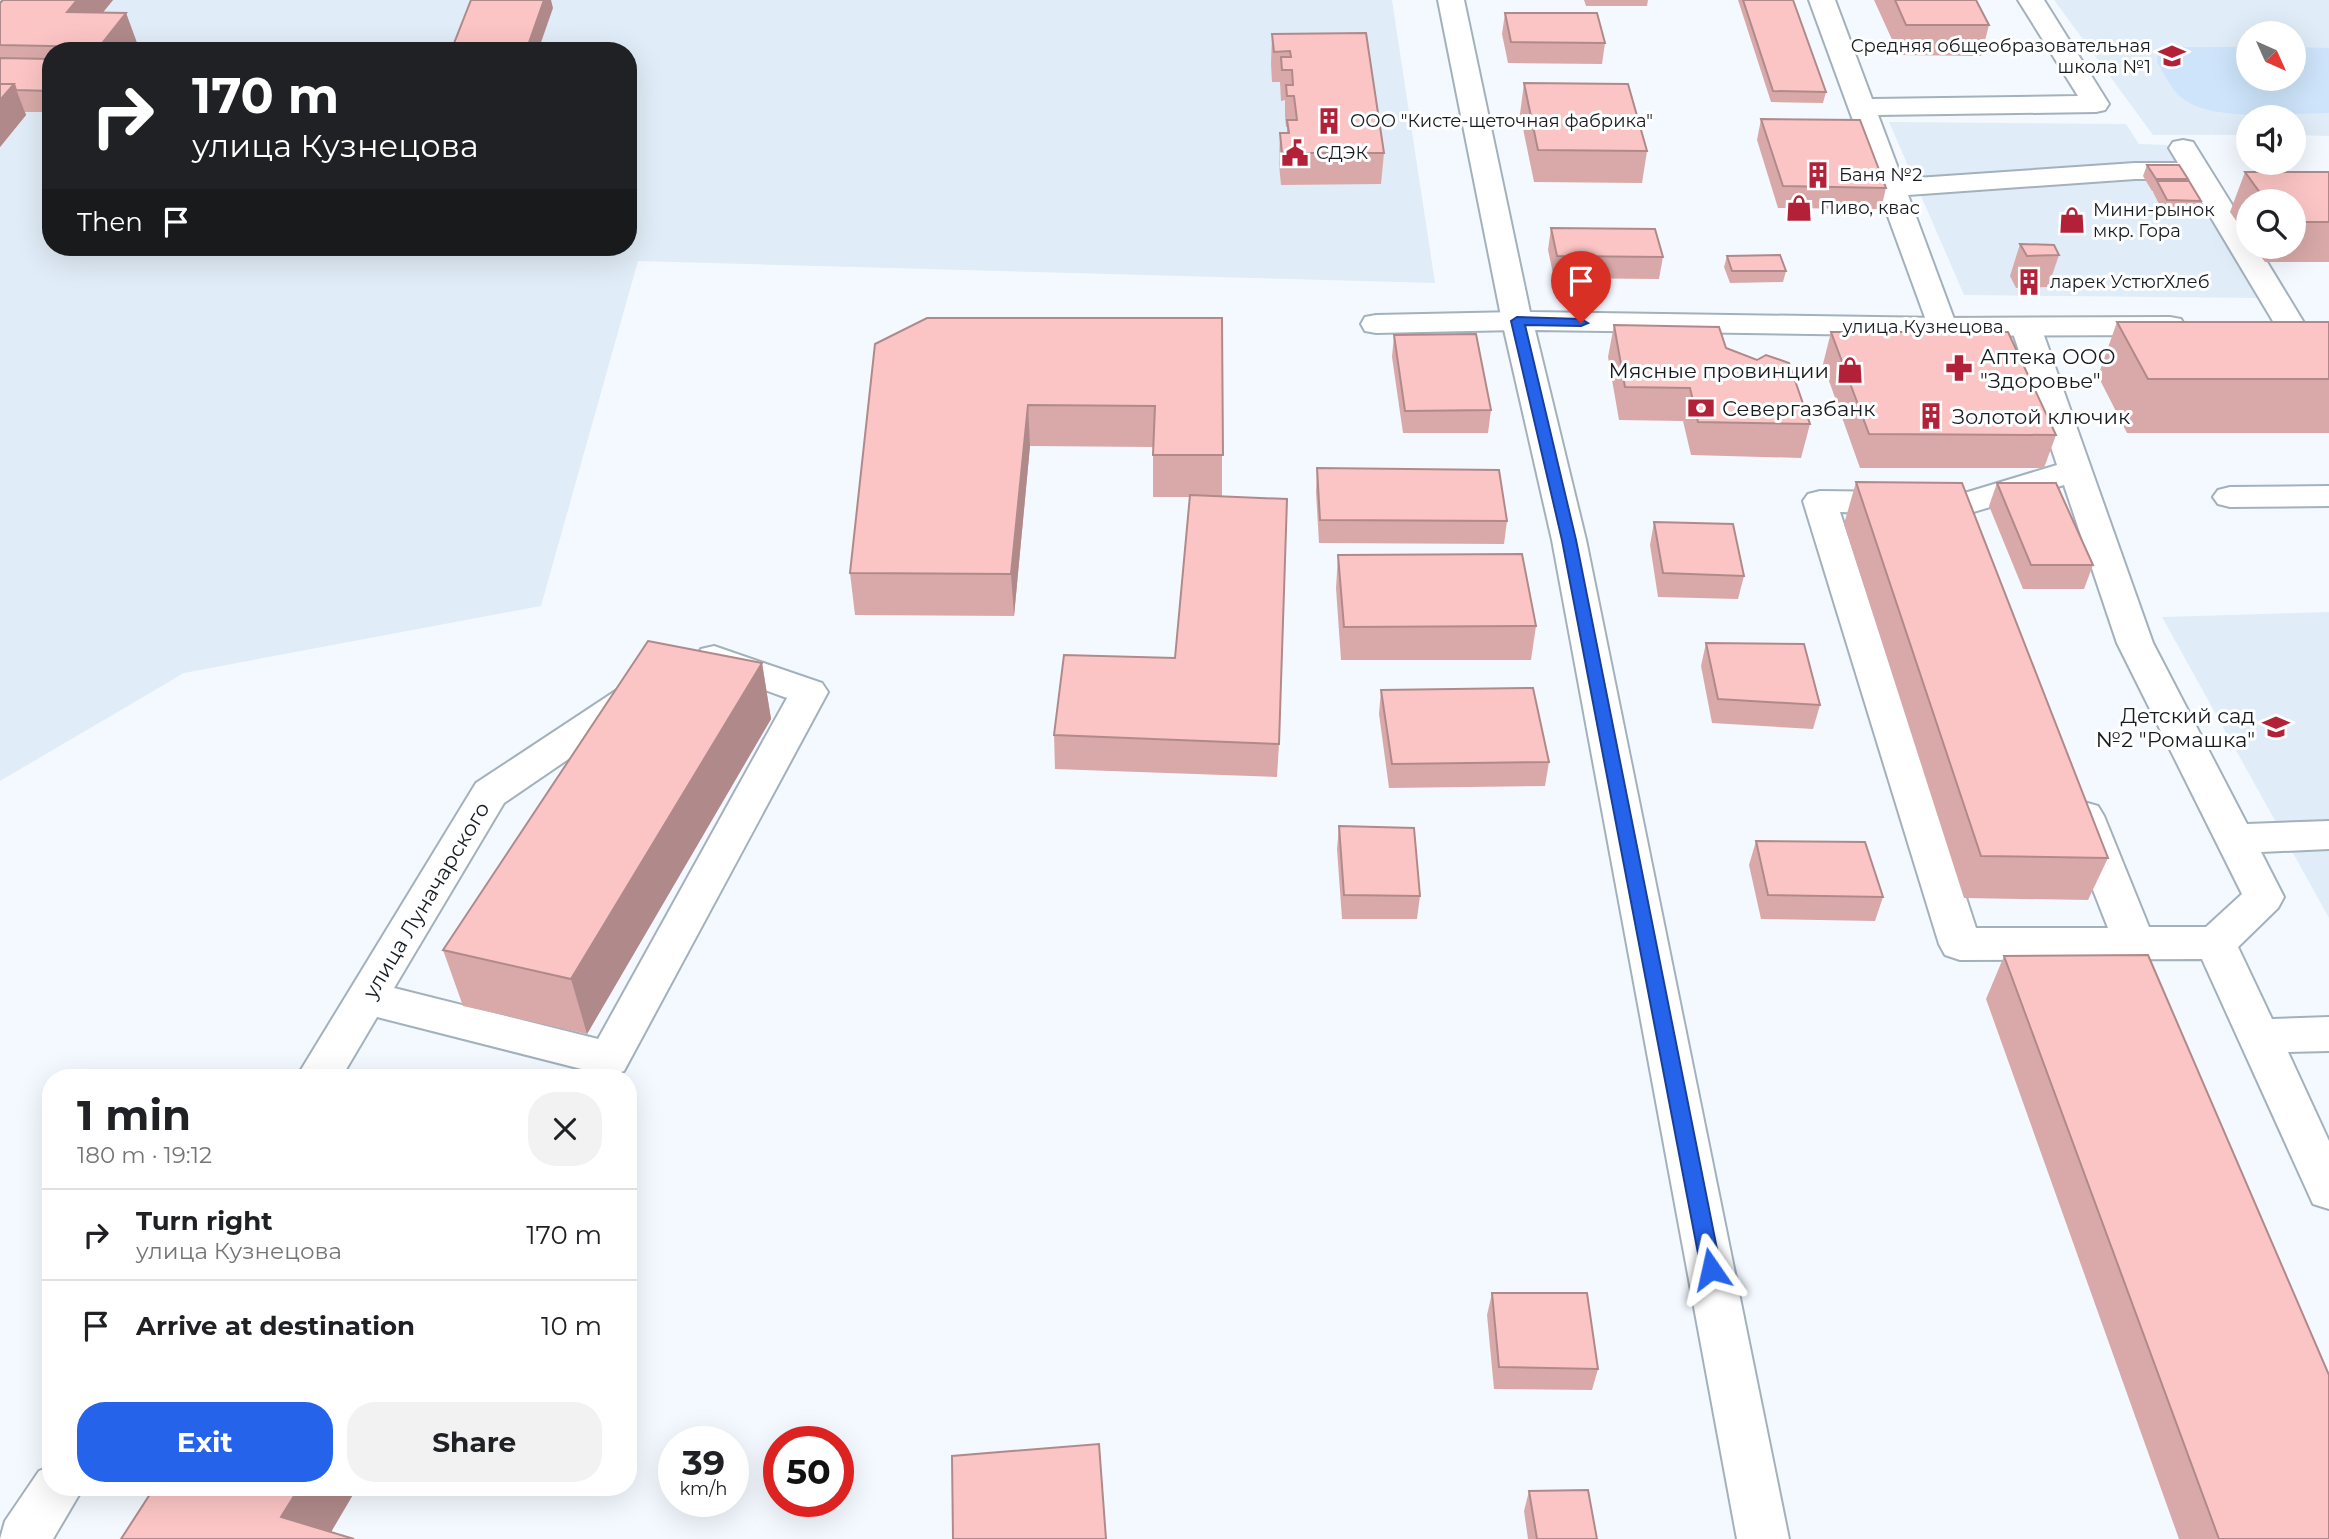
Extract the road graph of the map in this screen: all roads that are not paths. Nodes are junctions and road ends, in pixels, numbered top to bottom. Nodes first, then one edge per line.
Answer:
1 (1451, 0) edge
2 (1822, 0) edge
3 (2031, 0) edge
4 (1862, 107) junction
5 (1891, 188) junction
6 (1517, 321) junction
7 (1376, 324) dead end
8 (2193, 326) edge
9 (2290, 326) edge
10 (1942, 327) junction
11 (2026, 327) junction
12 (2077, 470) junction
13 (2329, 496) edge
14 (2230, 497) dead end
15 (2073, 789) edge
16 (2329, 835) edge
17 (2236, 839) junction
18 (2216, 943) junction
19 (2135, 944) junction
20 (366, 998) junction
21 (2329, 1034) edge
22 (2259, 1036) junction
23 (323, 1069) edge
24 (2329, 1190) edge
25 (52, 1496) edge
26 (23, 1539) edge
27 (1763, 1539) edge

1 - 6 main road
2 - 4 main road
3 - 4 main road
4 - 5 main road
5 - 9 main road
5 - 10 main road
6 - 7 main road, улица Кузнецова
6 - 10 main road, улица Кузнецова
6 - 27 main road
8 - 11 main road, улица Кузнецова
10 - 11 main road, улица Кузнецова
11 - 12 main road
12 - 17 main road
12 - 19 main road
13 - 14 main road
15 - 19 main road
16 - 17 main road
17 - 18 main road
18 - 19 main road
18 - 22 main road
20 - 20 main road, улица Луначарского
20 - 23 main road, улица Луначарского
21 - 22 main road
22 - 24 main road
25 - 26 main road

